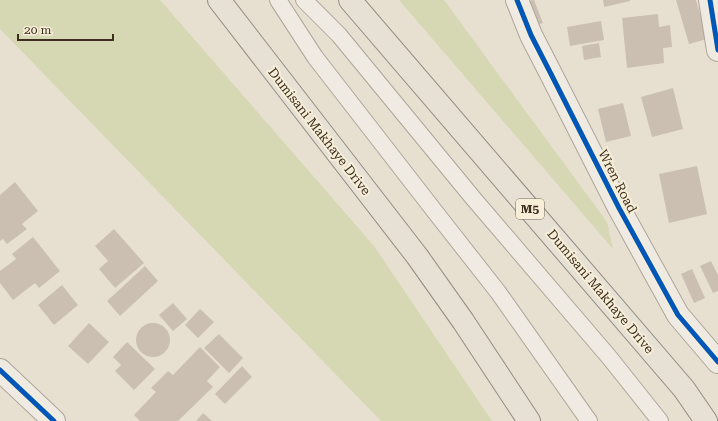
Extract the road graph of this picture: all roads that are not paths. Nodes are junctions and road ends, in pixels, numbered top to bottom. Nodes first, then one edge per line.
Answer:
1 (219, 0) edge
2 (278, 0) edge
3 (304, 0) edge
4 (350, 0) edge
5 (517, 0) edge
6 (710, 0) edge
7 (718, 50) edge
8 (718, 362) edge
9 (0, 370) edge
10 (54, 421) edge
11 (529, 421) edge
12 (589, 421) edge
13 (660, 421) edge
14 (706, 421) edge

1 - 11 main road, Dumisani Makhaye Drive
2 - 12 lane
3 - 13 lane
4 - 14 main road, Dumisani Makhaye Drive / M5
5 - 8 street, Wren Road
6 - 7 street
9 - 10 street

